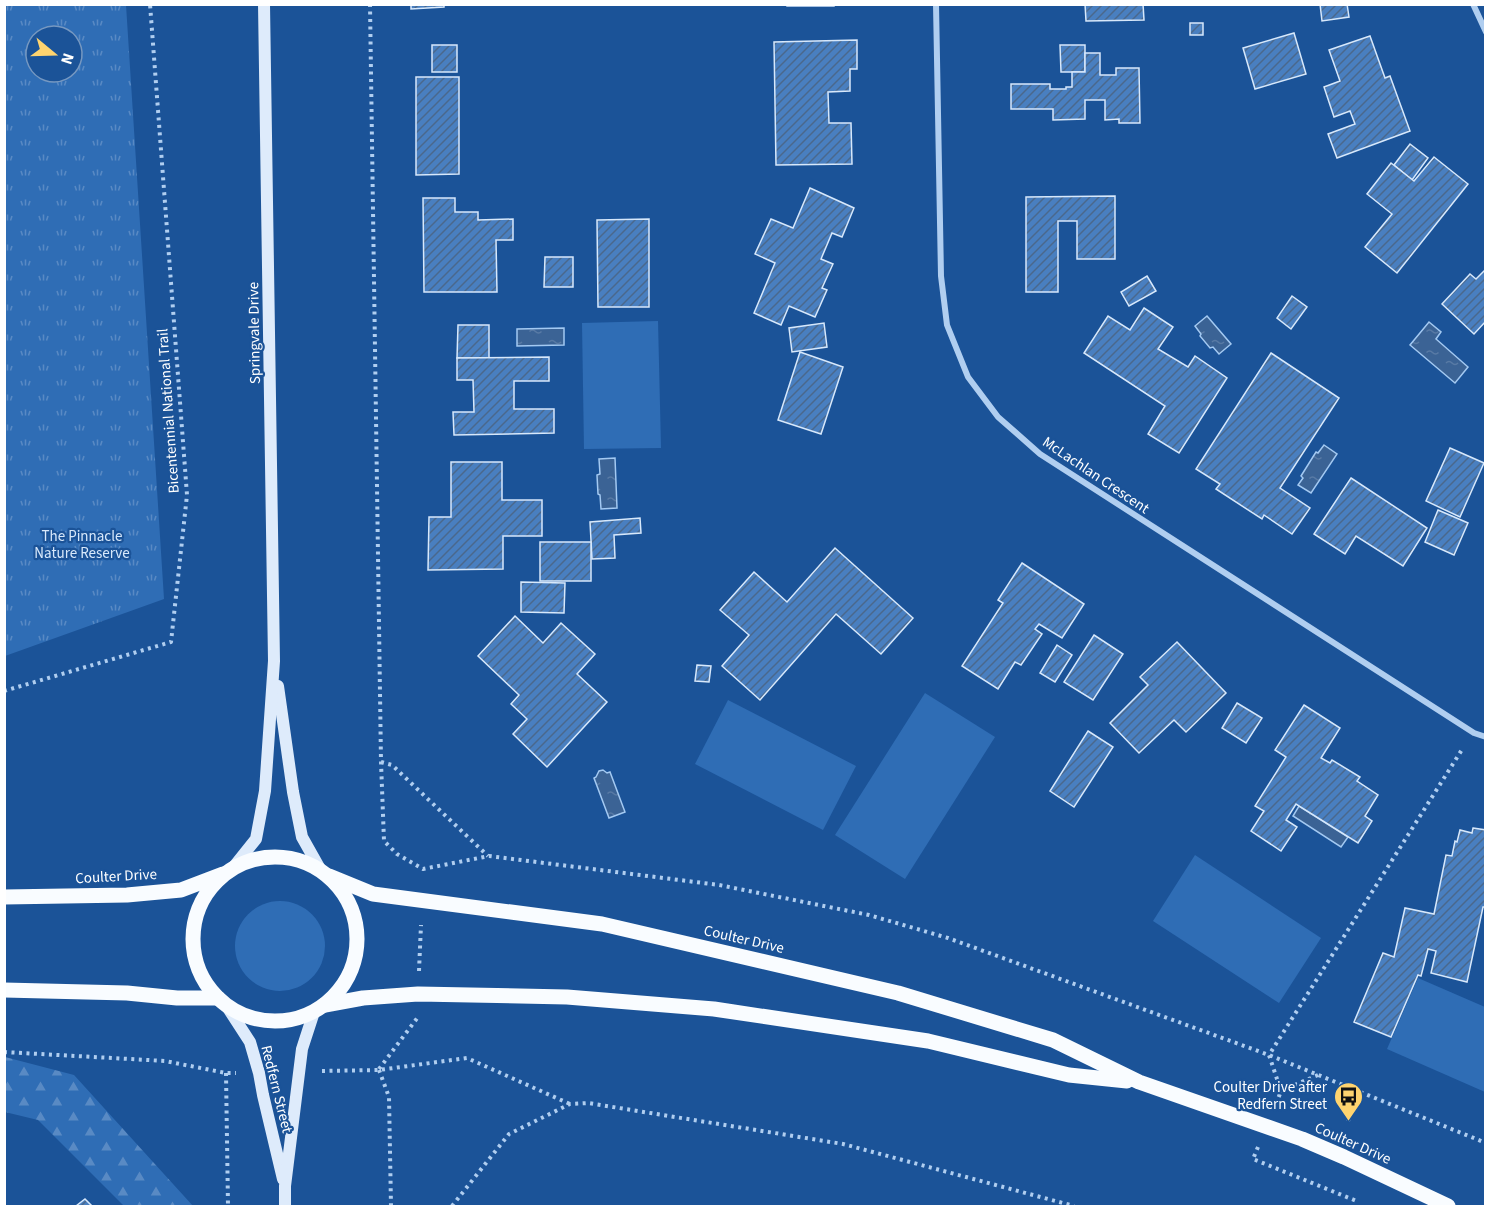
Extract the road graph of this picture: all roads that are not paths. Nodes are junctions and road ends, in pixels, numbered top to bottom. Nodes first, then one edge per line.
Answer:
1 (264, 4) edge
2 (936, 4) edge
3 (1473, 4) edge
4 (1485, 32) edge
5 (274, 661) junction
6 (1485, 737) edge
7 (229, 871) junction
8 (324, 873) junction
9 (4, 897) edge
10 (4, 990) edge
11 (222, 1001) junction
12 (320, 1008) junction
13 (1139, 1082) junction
14 (285, 1186) junction
15 (285, 1206) edge
16 (1448, 1206) edge

1 - 5 main road, Springvale Drive
2 - 6 street, McLachlan Crescent
3 - 4 street
5 - 7 main road, Springvale Drive
5 - 8 main road, Springvale Drive
7 - 8 main road
7 - 9 main road, Coulter Drive
7 - 11 main road
8 - 12 main road
8 - 13 main road, Coulter Drive
10 - 11 main road
11 - 12 main road
11 - 14 main road, Redfern Street
12 - 13 main road, Coulter Drive
12 - 14 main road, Redfern Street
13 - 16 main road, Coulter Drive
14 - 15 main road, Redfern Street

